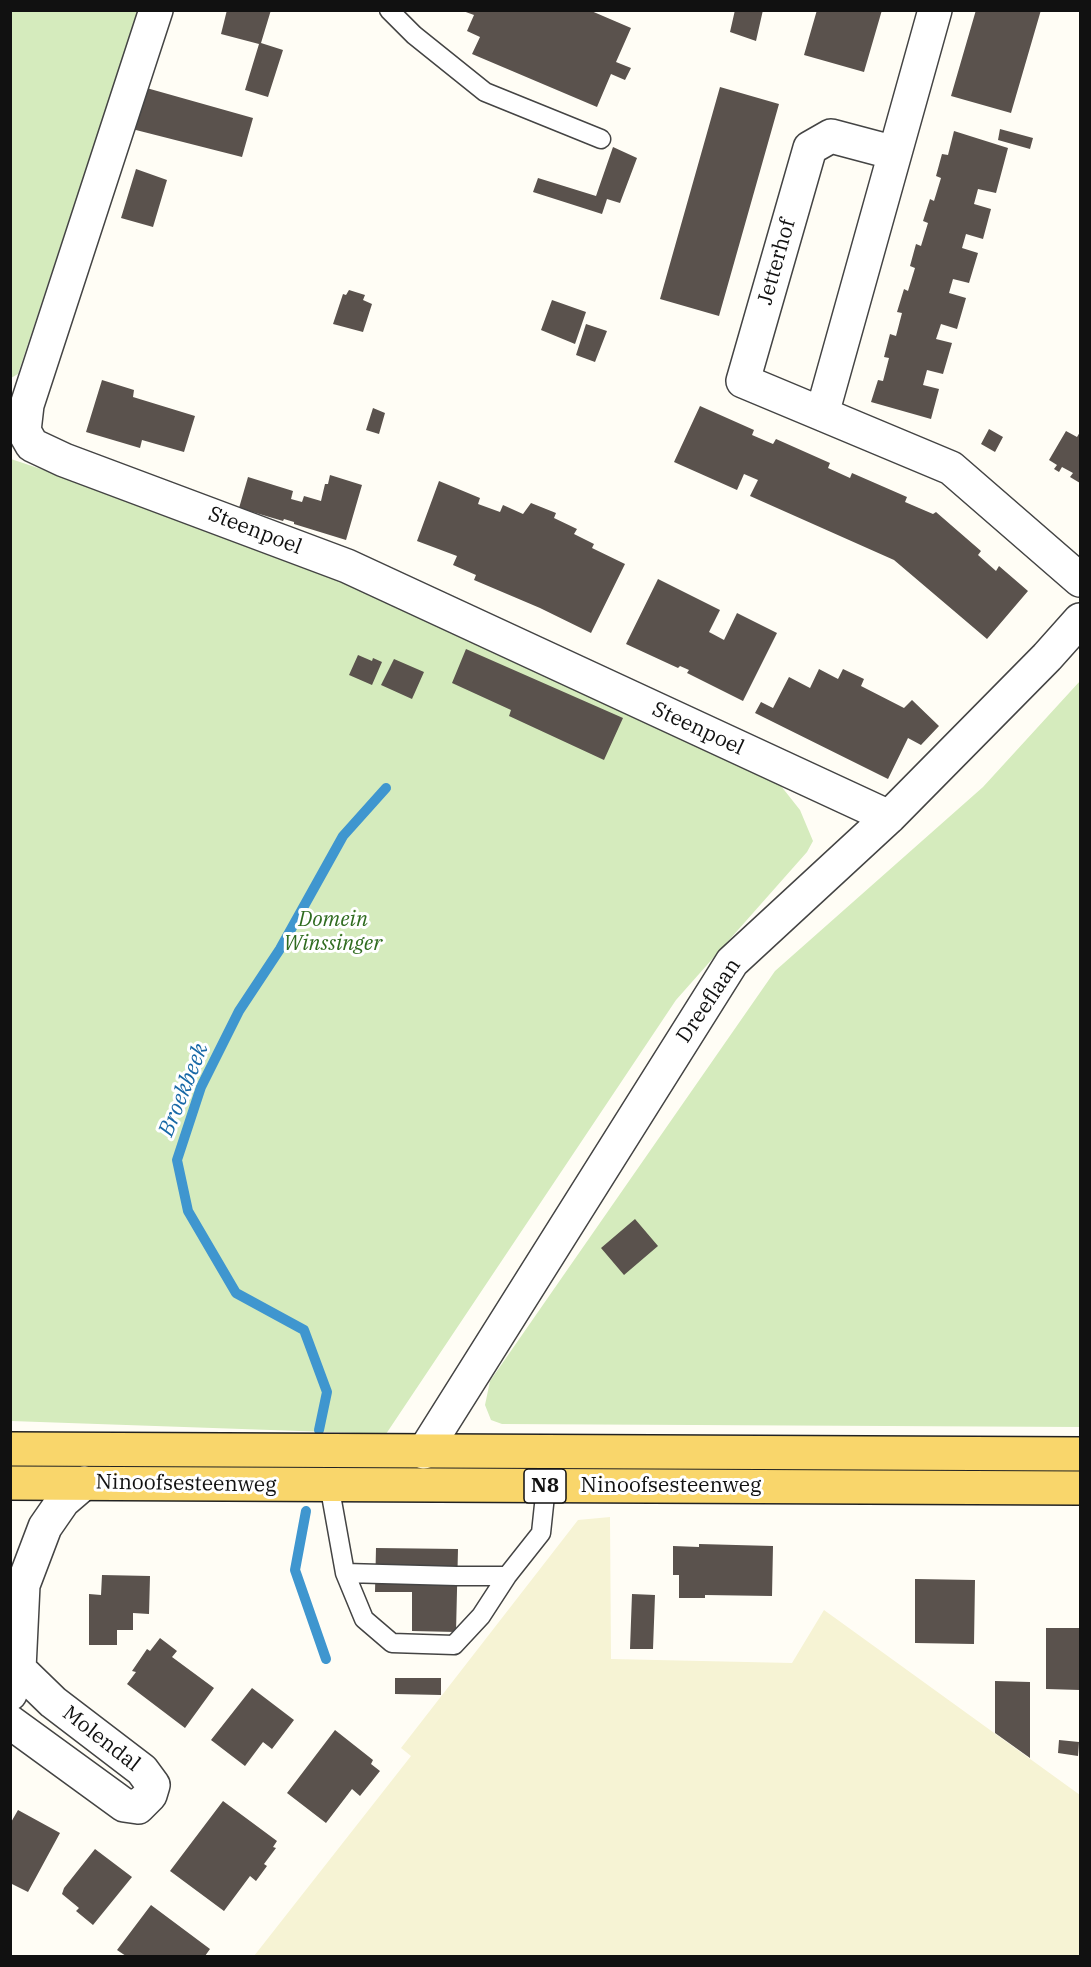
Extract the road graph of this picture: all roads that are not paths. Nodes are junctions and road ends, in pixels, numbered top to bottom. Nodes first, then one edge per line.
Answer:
1 (156, 10) edge
2 (389, 10) edge
3 (935, 10) edge
4 (601, 139) dead end
5 (895, 153) junction
6 (822, 414) junction
7 (1080, 580) edge
8 (1080, 620) edge
9 (889, 818) junction
10 (10, 1449) edge
11 (424, 1452) junction
12 (1080, 1454) edge
13 (10, 1483) edge
14 (84, 1483) junction
15 (329, 1484) junction
16 (546, 1486) junction
17 (1080, 1488) edge
18 (10, 1550) edge
19 (345, 1573) junction
20 (507, 1576) junction
21 (23, 1585) junction
22 (15, 1682) edge
23 (10, 1722) edge

1 - 9 street, Steenpoel
2 - 4 lane
3 - 5 street
5 - 6 street
5 - 6 street, Jetterhof
6 - 7 street, Jetterhof
8 - 9 street, Dreeflaan
9 - 11 street, Dreeflaan
10 - 11 main road, Ninoofsesteenweg / N8
11 - 12 main road, Ninoofsesteenweg / N8
13 - 14 main road, Ninoofsesteenweg / N8
14 - 15 main road, Ninoofsesteenweg / N8
14 - 21 street, Molendal
15 - 16 main road, Ninoofsesteenweg / N8
15 - 19 lane
16 - 17 main road, Ninoofsesteenweg / N8
16 - 20 lane
18 - 21 street, Molendal
19 - 20 lane
19 - 20 lane
21 - 22 street, Molendal
22 - 23 street, Molendal

